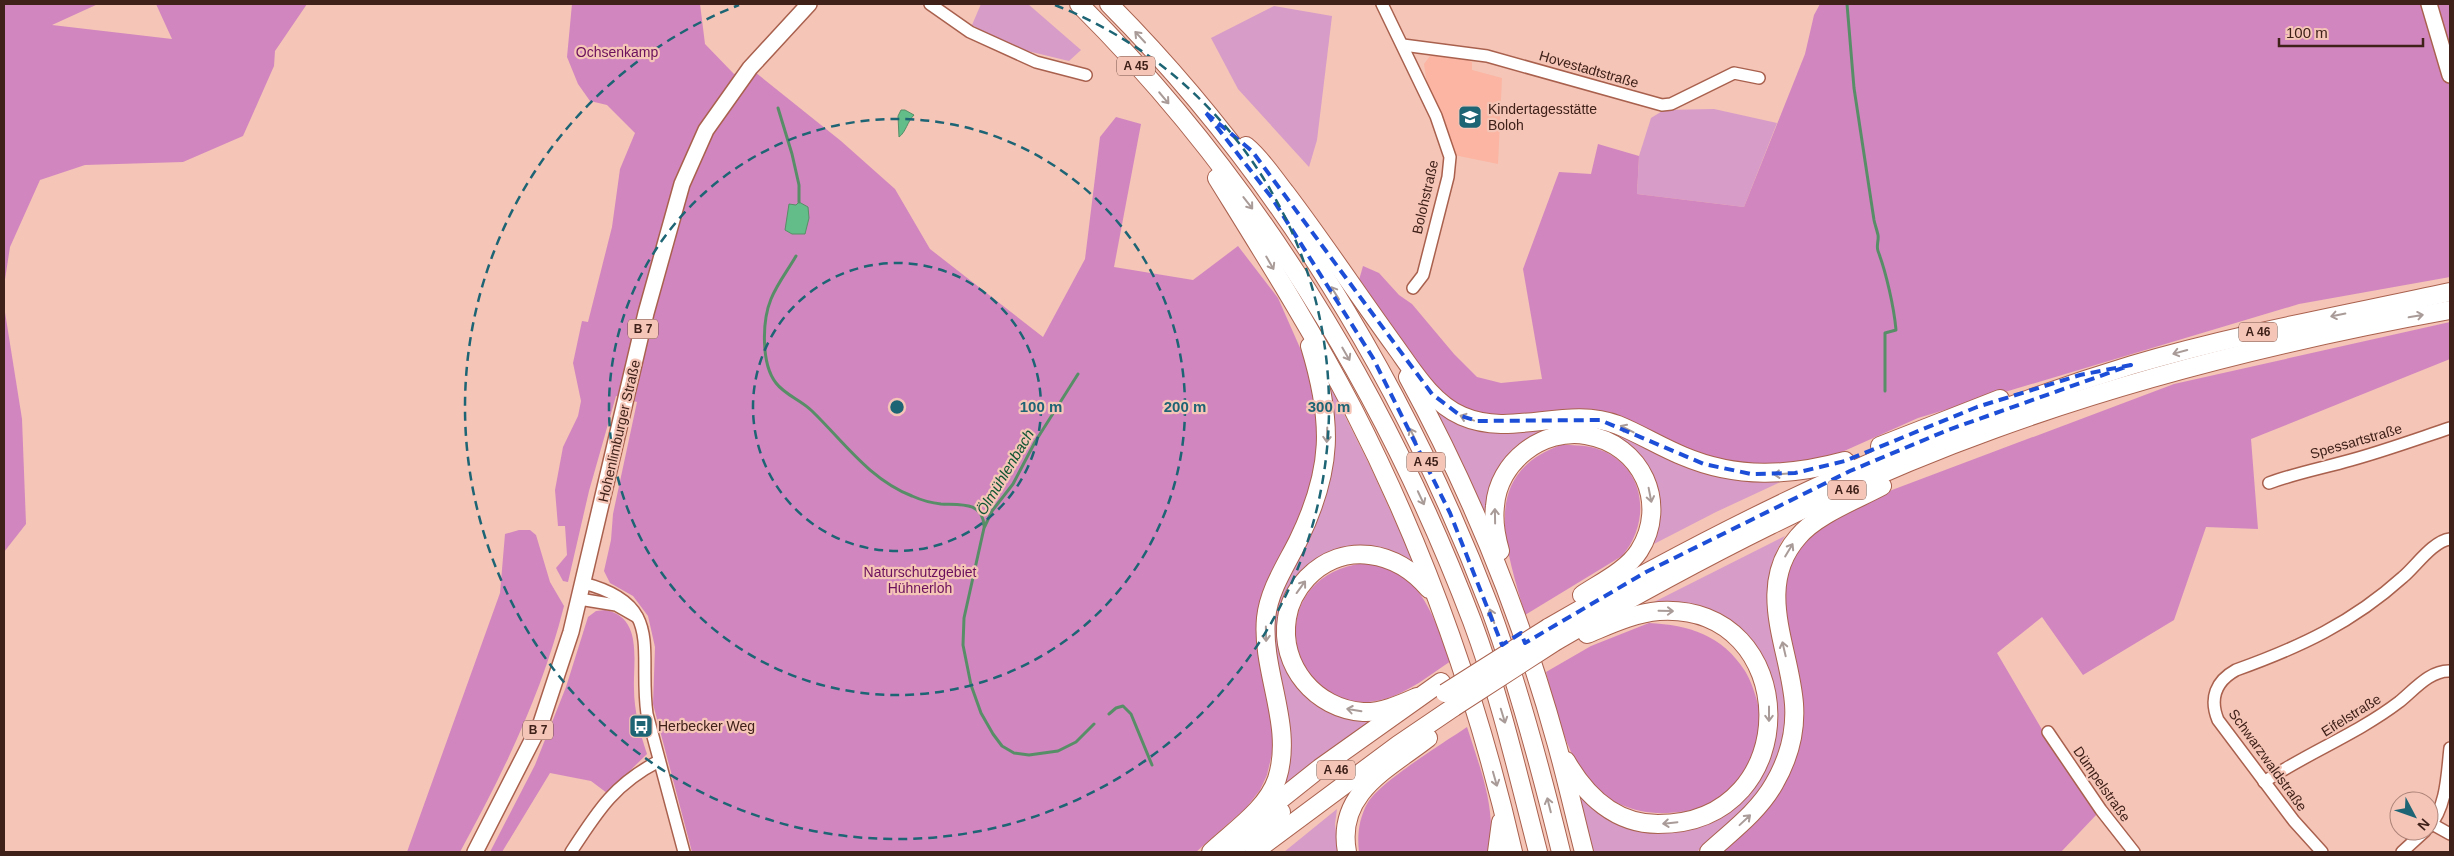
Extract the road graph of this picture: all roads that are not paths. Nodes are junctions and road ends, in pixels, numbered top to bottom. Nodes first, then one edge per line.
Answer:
1 (809, 4) edge
2 (930, 4) edge
3 (1079, 4) edge
4 (1109, 4) edge
5 (1382, 4) edge
6 (2429, 4) edge
7 (1403, 46) junction
8 (1086, 75) dead end
9 (2450, 75) edge
10 (1759, 78) dead end
11 (1206, 114) junction
12 (1186, 124) junction
13 (1413, 288) dead end
14 (2450, 292) edge
15 (2450, 310) edge
16 (1302, 319) junction
17 (1378, 322) junction
18 (2132, 366) junction
19 (2155, 379) junction
20 (2450, 428) edge
21 (1846, 461) junction
22 (2269, 483) dead end
23 (1882, 486) junction
24 (2450, 539) edge
25 (583, 583) junction
26 (1582, 596) junction
27 (579, 598) junction
28 (1510, 598) junction
29 (1437, 600) junction
30 (637, 618) junction
31 (1586, 634) junction
32 (1552, 635) junction
33 (2450, 671) edge
34 (1418, 697) junction
35 (1450, 699) junction
36 (2048, 732) dead end
37 (1428, 738) junction
38 (1557, 745) junction
39 (2450, 748) edge
40 (659, 762) junction
41 (2264, 782) junction
42 (2439, 802) edge
43 (1502, 806) junction
44 (2414, 841) edge
45 (474, 852) edge
46 (571, 852) edge
47 (684, 852) edge
48 (1212, 852) edge
49 (1229, 852) edge
50 (1254, 852) edge
51 (1272, 852) edge
52 (1347, 852) edge
53 (1497, 852) edge
54 (1513, 852) edge
55 (1538, 852) edge
56 (1561, 852) edge
57 (1584, 852) edge
58 (1709, 852) edge
59 (2134, 852) edge
60 (2322, 852) edge
61 (2402, 852) edge

1 - 25 main road, Hohenlimburger Straße / B 7
2 - 8 street
3 -> 12 highway, A 45
11 -> 4 highway, A 45
5 - 7 street, Bolohstraße
6 - 9 main road
7 - 10 street, Hovestadtstraße
7 - 13 street, Bolohstraße
11 - 17 highway
56 -> 11 highway, A 45
12 -> 16 highway
12 -> 55 highway, A 45
14 -> 18 highway, A 46
19 -> 15 highway, A 46
16 - 29 highway
16 -> 48 highway
21 -> 17 highway
17 - 28 highway
18 - 21 highway
18 - 32 highway, A 46
19 - 23 highway
19 - 32 highway, A 46
20 - 22 street, Spessartstraße
21 - 26 highway
23 - 31 highway
58 -> 23 highway
24 - 41 street, Schwarzwaldstraße
25 - 27 main road, Hohenlimburger Straße / B 7
25 - 30 street
28 -> 26 highway
26 - 32 highway
27 - 30 street
27 - 45 main road, Hohenlimburger Straße / B 7
28 - 38 highway
34 -> 29 highway
29 -> 43 highway
30 - 40 street
31 - 32 highway
31 -> 38 highway
32 - 35 highway, A 46, bridge
32 - 35 highway
33 - 41 street, Eifelstraße
34 - 35 highway
34 - 48 highway
35 - 37 highway
35 - 49 highway, A 46
35 - 50 highway, A 46
36 - 59 street, Dümpelstraße
37 - 51 highway
37 - 52 highway
38 - 57 highway
39 - 42 street
40 - 46 street
40 - 47 street
41 - 60 street, Schwarzwaldstraße
43 - 53 highway
43 - 54 highway
44 - 61 street

